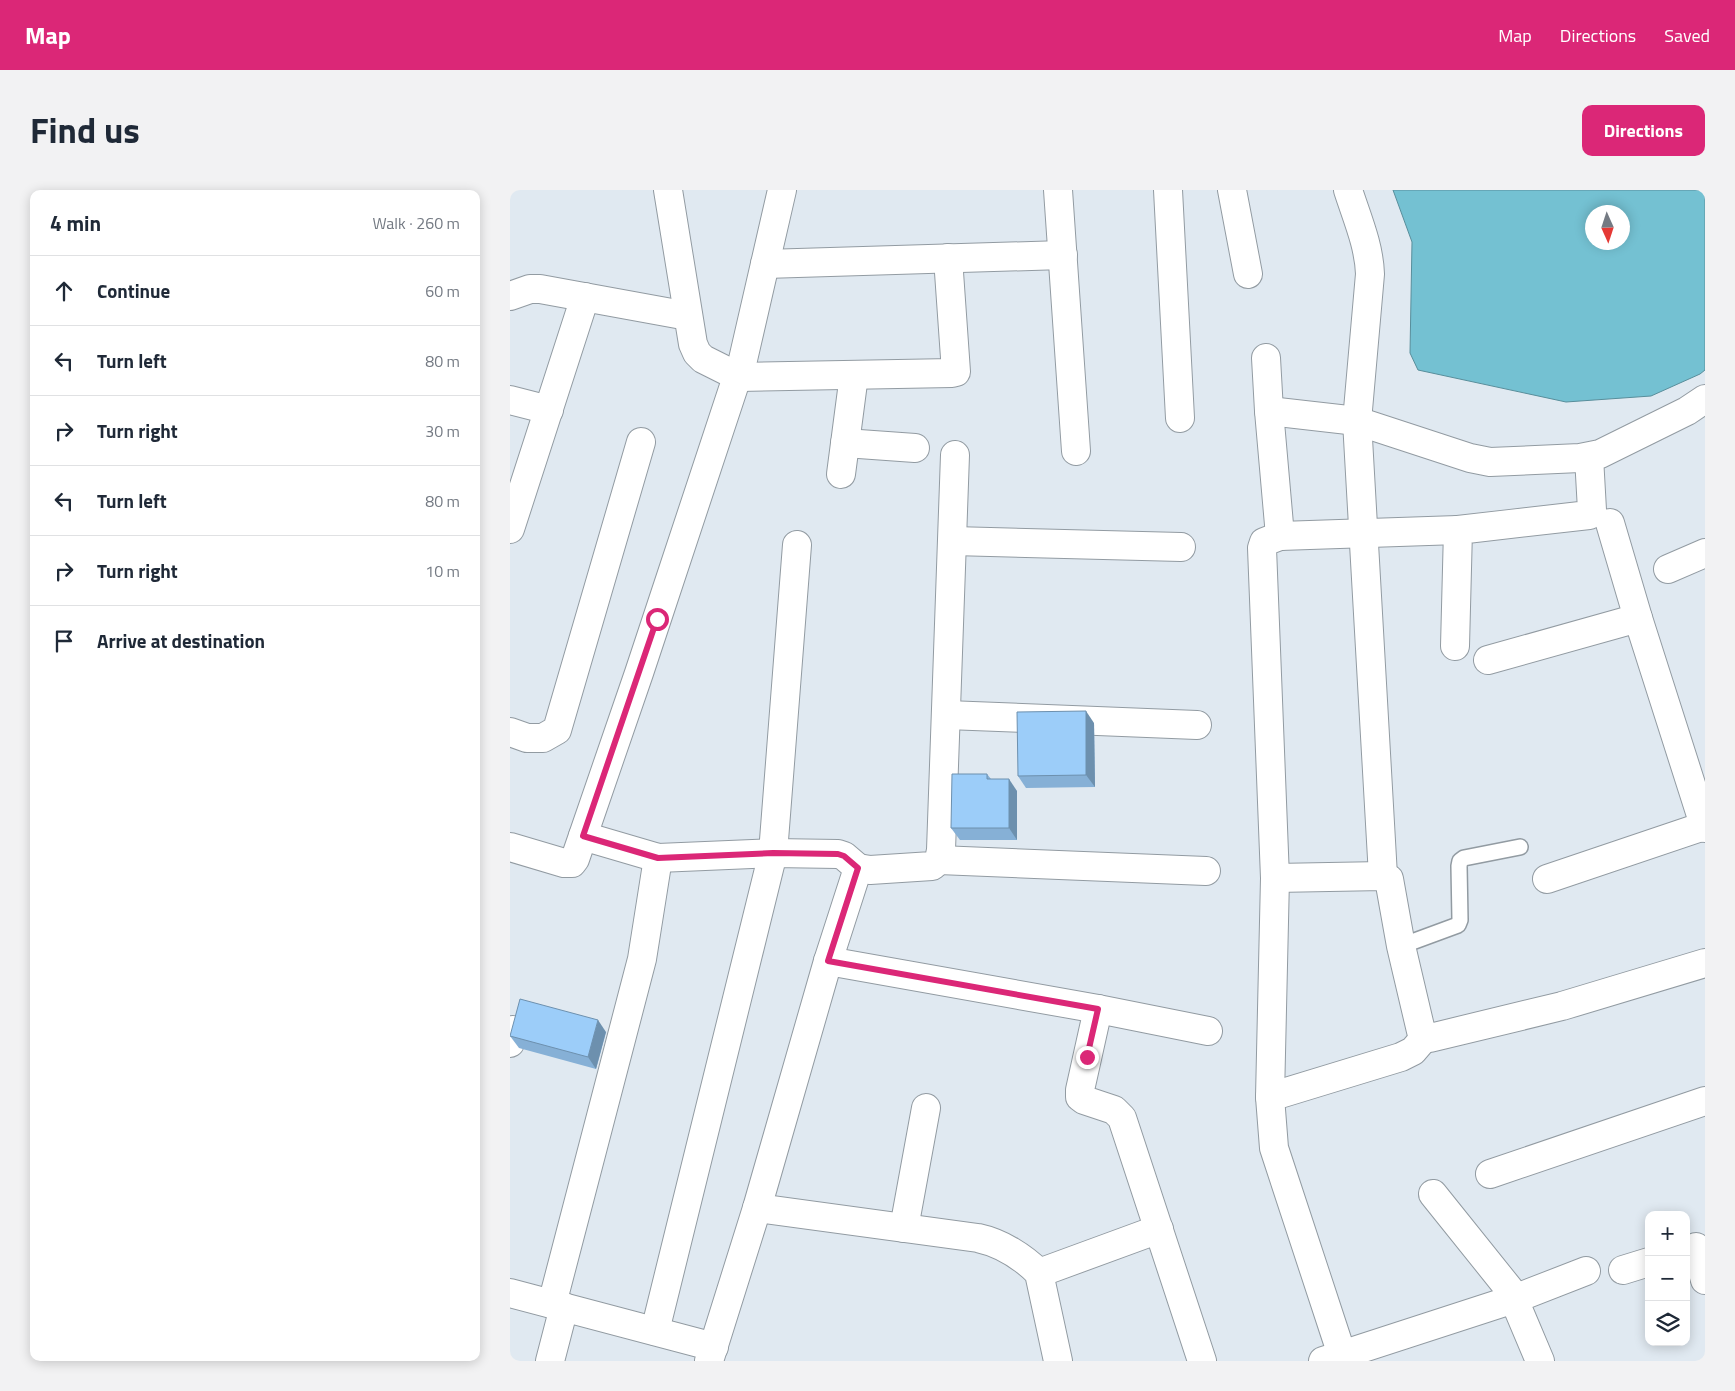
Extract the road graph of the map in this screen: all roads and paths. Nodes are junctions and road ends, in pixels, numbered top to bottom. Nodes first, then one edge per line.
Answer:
1 (668, 190) edge
2 (782, 190) edge
3 (1058, 190) edge
4 (1168, 190) edge
5 (1232, 190) edge
6 (1348, 190) edge
7 (1063, 255) junction
8 (948, 258) junction
9 (765, 264) junction
10 (1248, 274) dead end
11 (510, 296) edge
12 (584, 297) junction
13 (688, 316) junction
14 (1266, 358) dead end
15 (854, 375) junction
16 (739, 377) junction
17 (510, 400) edge
18 (1703, 407) edge
19 (549, 410) junction
20 (1269, 412) junction
21 (1180, 418) dead end
22 (1358, 421) junction
23 (641, 442) dead end
24 (845, 443) junction
25 (915, 448) dead end
26 (1076, 451) dead end
27 (955, 455) dead end
28 (1589, 457) junction
29 (841, 474) dead end
30 (1610, 523) dead end
31 (510, 529) edge
32 (1458, 530) junction
33 (1363, 534) junction
34 (1280, 536) junction
35 (953, 541) junction
36 (797, 546) dead end
37 (1181, 547) dead end
38 (1705, 553) edge
39 (1668, 569) dead end
40 (1638, 618) junction
41 (1455, 646) dead end
42 (1488, 660) dead end
43 (947, 715) junction
44 (1197, 725) dead end
45 (510, 731) edge
46 (1705, 827) edge
47 (583, 836) junction
48 (1520, 846) dead end
49 (510, 847) edge
50 (773, 853) junction
51 (658, 858) junction
52 (939, 860) junction
53 (858, 868) junction
54 (1206, 871) dead end
55 (1383, 876) junction
56 (1275, 878) junction
57 (1546, 879) dead end
58 (1401, 946) junction
59 (828, 961) junction
60 (1705, 963) edge
61 (1098, 1009) junction
62 (1208, 1030) dead end
63 (1425, 1037) junction
64 (1270, 1097) junction
65 (1705, 1101) edge
66 (926, 1108) dead end
67 (1490, 1174) dead end
68 (1433, 1194) dead end
69 (757, 1208) junction
70 (904, 1228) junction
71 (1159, 1229) junction
72 (1696, 1247) edge
73 (1586, 1271) dead end
74 (1039, 1273) junction
75 (1705, 1280) edge
76 (510, 1293) edge
77 (1514, 1299) junction
78 (558, 1306) junction
79 (655, 1331) junction
80 (712, 1354) edge
81 (1332, 1358) edge
82 (550, 1361) edge
83 (1058, 1361) edge
84 (1202, 1361) edge
85 (1540, 1361) edge

1 - 13 street
2 - 9 street
3 - 7 street
4 - 21 street
5 - 10 street
6 - 22 street
7 - 8 street
7 - 26 street
8 - 9 street
8 - 15 street
9 - 16 street
11 - 12 street
12 - 13 street
12 - 19 street
13 - 16 street
14 - 20 street
15 - 16 street
15 - 24 street
16 - 47 street
17 - 19 street
18 - 28 street
19 - 31 street
20 - 22 street
20 - 34 street
22 - 28 street
22 - 33 street
23 - 45 street
24 - 25 street
24 - 29 street
27 - 35 street
28 - 32 street
30 - 40 street
32 - 33 street
32 - 41 street
33 - 34 street
33 - 55 street
34 - 56 street
35 - 37 street
35 - 43 street
36 - 50 street
38 - 39 street
40 - 42 street
40 - 46 street
43 - 44 street
43 - 52 street
46 - 57 street
47 - 49 street
47 - 51 street
48 - 58 lane
50 - 51 street
50 - 53 street
50 - 79 street
51 - 78 street
52 - 53 street
52 - 54 street
53 - 59 street
55 - 56 street
55 - 58 street
56 - 64 street
58 - 63 street
59 - 61 street
59 - 69 street
60 - 63 street
61 - 62 street
61 - 71 street
63 - 64 street
64 - 81 street
65 - 67 street
66 - 70 street
68 - 77 street
69 - 70 street
69 - 80 street
70 - 74 street
71 - 74 street
71 - 84 street
72 - 75 street
73 - 77 street
74 - 83 street
76 - 78 street
77 - 81 street
77 - 85 street
78 - 79 street
78 - 82 street
79 - 80 street

